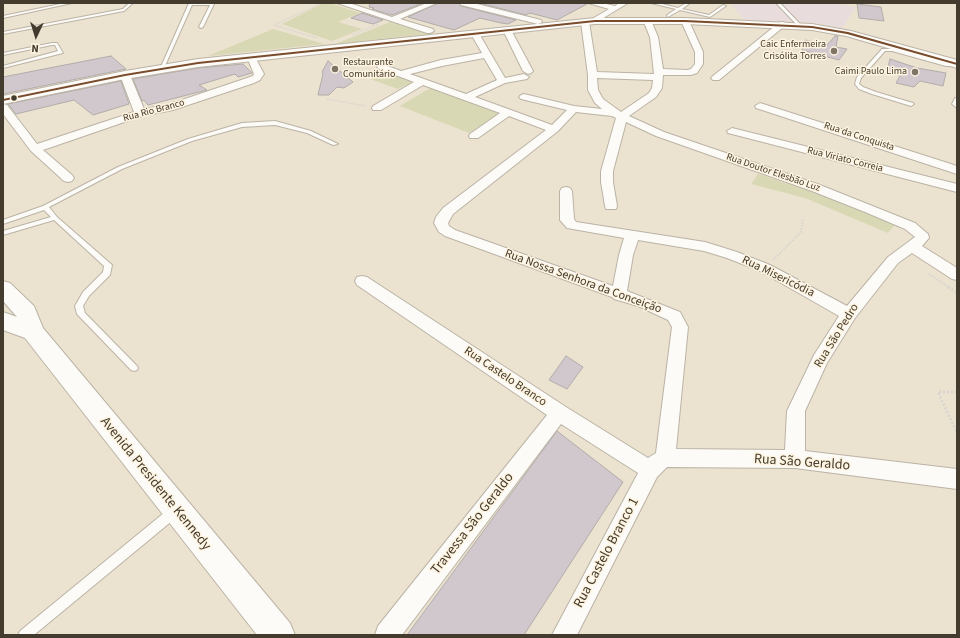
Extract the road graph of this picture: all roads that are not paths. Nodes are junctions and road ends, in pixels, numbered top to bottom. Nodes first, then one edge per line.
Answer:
1 (70, 3) edge
2 (131, 3) edge
3 (341, 3) edge
4 (433, 3) edge
5 (464, 3) edge
6 (592, 3) edge
7 (624, 3) edge
8 (653, 3) edge
9 (688, 3) edge
10 (778, 3) edge
11 (190, 4) edge
12 (724, 6) dead end
13 (615, 8) junction
14 (680, 9) junction
15 (668, 16) dead end
16 (3, 17) edge
17 (393, 19) junction
18 (647, 20) junction
19 (590, 21) junction
20 (685, 21) junction
21 (538, 22) dead end
22 (783, 24) junction
23 (799, 25) junction
24 (201, 27) dead end
25 (507, 30) junction
26 (430, 31) dead end
27 (3, 33) edge
28 (475, 34) junction
29 (3, 54) edge
30 (487, 55) junction
31 (251, 57) junction
32 (957, 64) edge
33 (3, 67) edge
34 (382, 67) dead end
35 (162, 68) junction
36 (400, 74) junction
37 (125, 75) junction
38 (593, 75) junction
39 (658, 75) junction
40 (716, 78) dead end
41 (502, 81) junction
42 (421, 82) junction
43 (524, 97) dead end
44 (466, 98) junction
45 (957, 99) edge
46 (3, 100) edge
47 (910, 104) dead end
48 (760, 106) dead end
49 (957, 106) edge
50 (3, 107) edge
51 (377, 108) road end
52 (574, 109) junction
53 (509, 112) junction
54 (140, 113) junction
55 (618, 114) junction
56 (554, 129) junction
57 (732, 131) dead end
58 (474, 136) dead end
59 (335, 144) dead end
60 (35, 149) junction
61 (957, 170) edge
62 (68, 178) dead end
63 (957, 188) edge
64 (566, 191) dead end
65 (611, 206) dead end
66 (45, 207) junction
67 (55, 218) junction
68 (3, 222) edge
69 (3, 233) edge
70 (632, 236) junction
71 (916, 240) junction
72 (957, 275) edge
73 (362, 281) dead end
74 (3, 288) edge
75 (619, 295) junction
76 (849, 314) junction
77 (3, 320) edge
78 (33, 332) junction
79 (134, 368) dead end
80 (559, 413) junction
81 (796, 459) junction
82 (658, 464) junction
83 (957, 479) edge
84 (176, 510) junction
85 (24, 635) edge
86 (278, 635) edge
87 (387, 635) edge
88 (564, 635) edge

1 - 16 lane
2 - 27 lane
3 - 17 street
4 - 17 street
5 - 21 street
6 - 13 street
7 - 13 street
8 - 14 lane
9 - 14 lane
10 - 23 lane
11 - 24 lane
11 - 35 lane
12 - 14 lane
13 - 19 street
14 - 15 lane
17 - 26 street
18 - 19 street
18 - 20 street
18 - 39 street
19 - 25 street
19 - 38 street
20 - 22 street
20 - 39 street
22 - 23 street
22 - 40 street
23 - 32 street
25 - 28 street
25 - 41 street
28 - 30 street
28 - 31 street
29 - 33 lane
30 - 36 street
30 - 41 street
31 - 35 street
31 - 54 street, Rua Rio Branco
32 - 47 lane
34 - 36 street
35 - 37 street
36 - 42 street
37 - 46 street
37 - 54 street
38 - 39 street
38 - 55 street
39 - 55 street
41 - 44 street
42 - 44 street
42 - 51 street
43 - 52 street
44 - 53 street
45 - 49 lane
48 - 61 street, Rua da Conquista
50 - 60 street
52 - 55 street
52 - 56 street
53 - 56 street
53 - 58 street
54 - 60 street, Rua Rio Branco
55 - 65 street
55 - 71 street, Rua Doutor Elesbão Luz
56 - 75 street, Rua Nossa Senhora da Conceição
57 - 63 street, Rua Viriato Correia
59 - 66 lane
60 - 62 street
64 - 70 street, Rua Misericódia
66 - 67 lane
66 - 68 lane
67 - 69 lane
67 - 79 lane
70 - 75 street
70 - 76 street, Rua Misericódia
71 - 72 street, Rua Doutor Elesbão Luz
71 - 76 street, Rua São Pedro
73 - 80 street, Rua Castelo Branco
74 - 78 street, Avenida Presidente Kennedy
75 - 82 street, Rua Nossa Senhora da Conceição
76 - 81 street, Rua São Pedro
77 - 78 street
78 - 84 street, Avenida Presidente Kennedy
80 - 82 street, Rua Castelo Branco
80 - 87 street, Travessa São Geraldo
81 - 82 street, Rua São Geraldo
81 - 83 street, Rua São Geraldo
82 - 88 street, Rua Castelo Branco 1
84 - 85 lane
84 - 86 street, Avenida Presidente Kennedy

